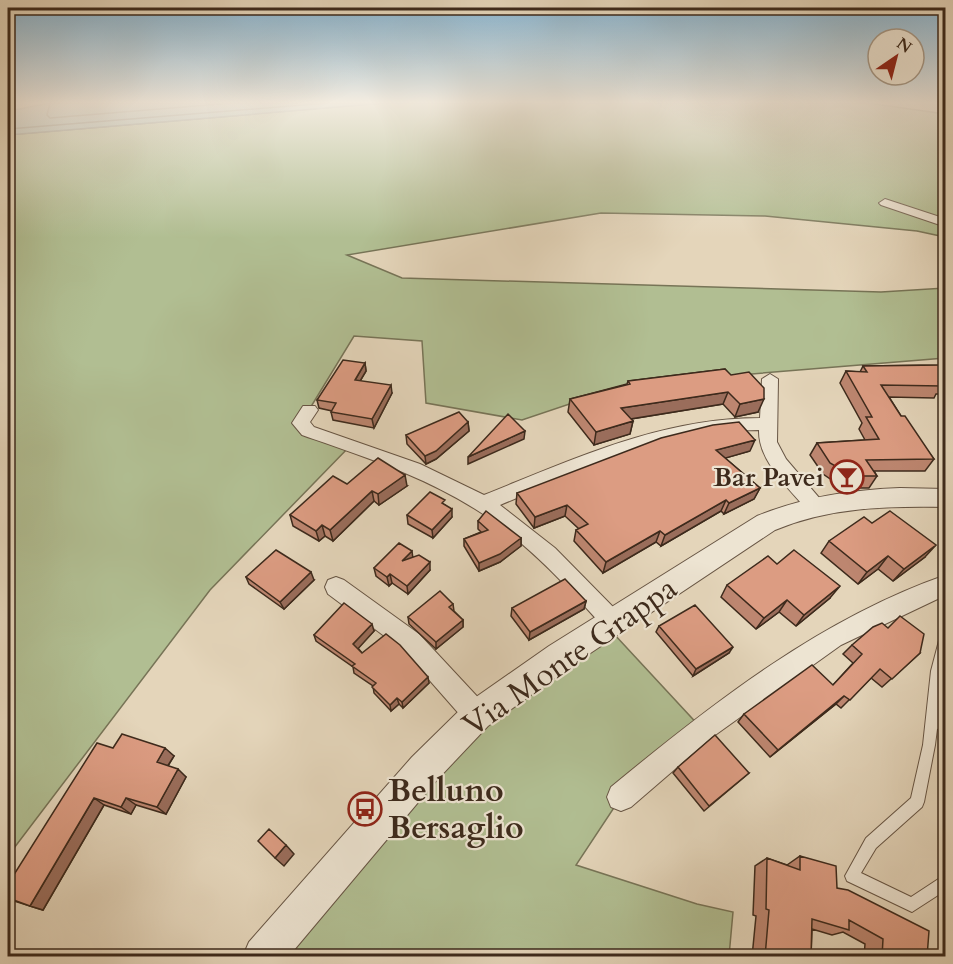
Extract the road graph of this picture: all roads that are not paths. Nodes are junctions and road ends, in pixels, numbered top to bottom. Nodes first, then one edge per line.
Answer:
1 (885, 203) dead end
2 (945, 223) edge
3 (770, 379) dead end
4 (309, 410) dead end
5 (766, 424) junction
6 (945, 498) edge
7 (482, 504) junction
8 (814, 505) junction
9 (945, 584) edge
10 (336, 587) dead end
11 (613, 622) junction
12 (945, 633) edge
13 (477, 715) junction
14 (945, 720) edge
15 (932, 724) junction
16 (621, 797) dead end
17 (945, 881) edge
18 (263, 957) edge

1 - 2 street
3 - 5 street
4 - 7 street
5 - 7 street
5 - 8 street
6 - 8 street, Via Monte Grappa
7 - 11 street
8 - 11 street, Via Monte Grappa
9 - 16 street
10 - 13 street
11 - 13 street, Via Monte Grappa
12 - 15 lane
13 - 18 street, Via Monte Grappa
14 - 15 lane
15 - 17 lane

